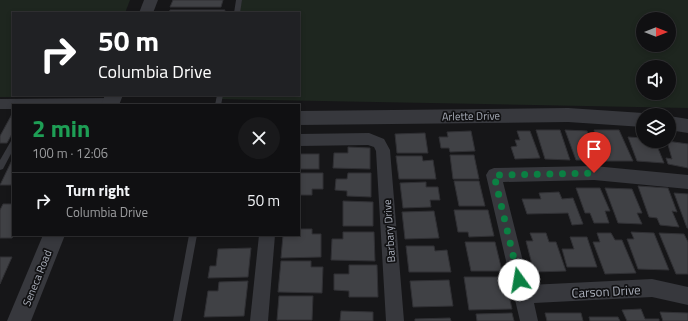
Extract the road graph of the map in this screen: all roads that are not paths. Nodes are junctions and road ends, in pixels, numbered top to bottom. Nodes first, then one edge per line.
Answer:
1 (151, 0) edge
2 (239, 0) edge
3 (146, 12) edge
4 (237, 12) edge
5 (111, 101) edge
6 (0, 104) edge
7 (34, 104) edge
8 (300, 118) edge
9 (636, 120) edge
10 (676, 124) edge
11 (688, 126) edge
12 (300, 140) edge
13 (12, 145) edge
14 (0, 167) edge
15 (688, 182) edge
16 (54, 236) edge
17 (193, 236) edge
18 (267, 236) edge
19 (522, 295) junction
20 (688, 296) edge
21 (20, 321) edge
22 (176, 321) edge
23 (259, 321) edge
24 (395, 321) edge
25 (529, 321) edge

1 - 3 street
2 - 4 lane
5 - 7 street
6 - 7 street
8 - 9 street, Arlette Drive
10 - 11 street
12 - 24 street, Barbary Drive
13 - 14 lane
15 - 19 street
16 - 21 street, Seneca Road
17 - 22 lane
18 - 23 street
19 - 20 street, Carson Drive
19 - 25 street

